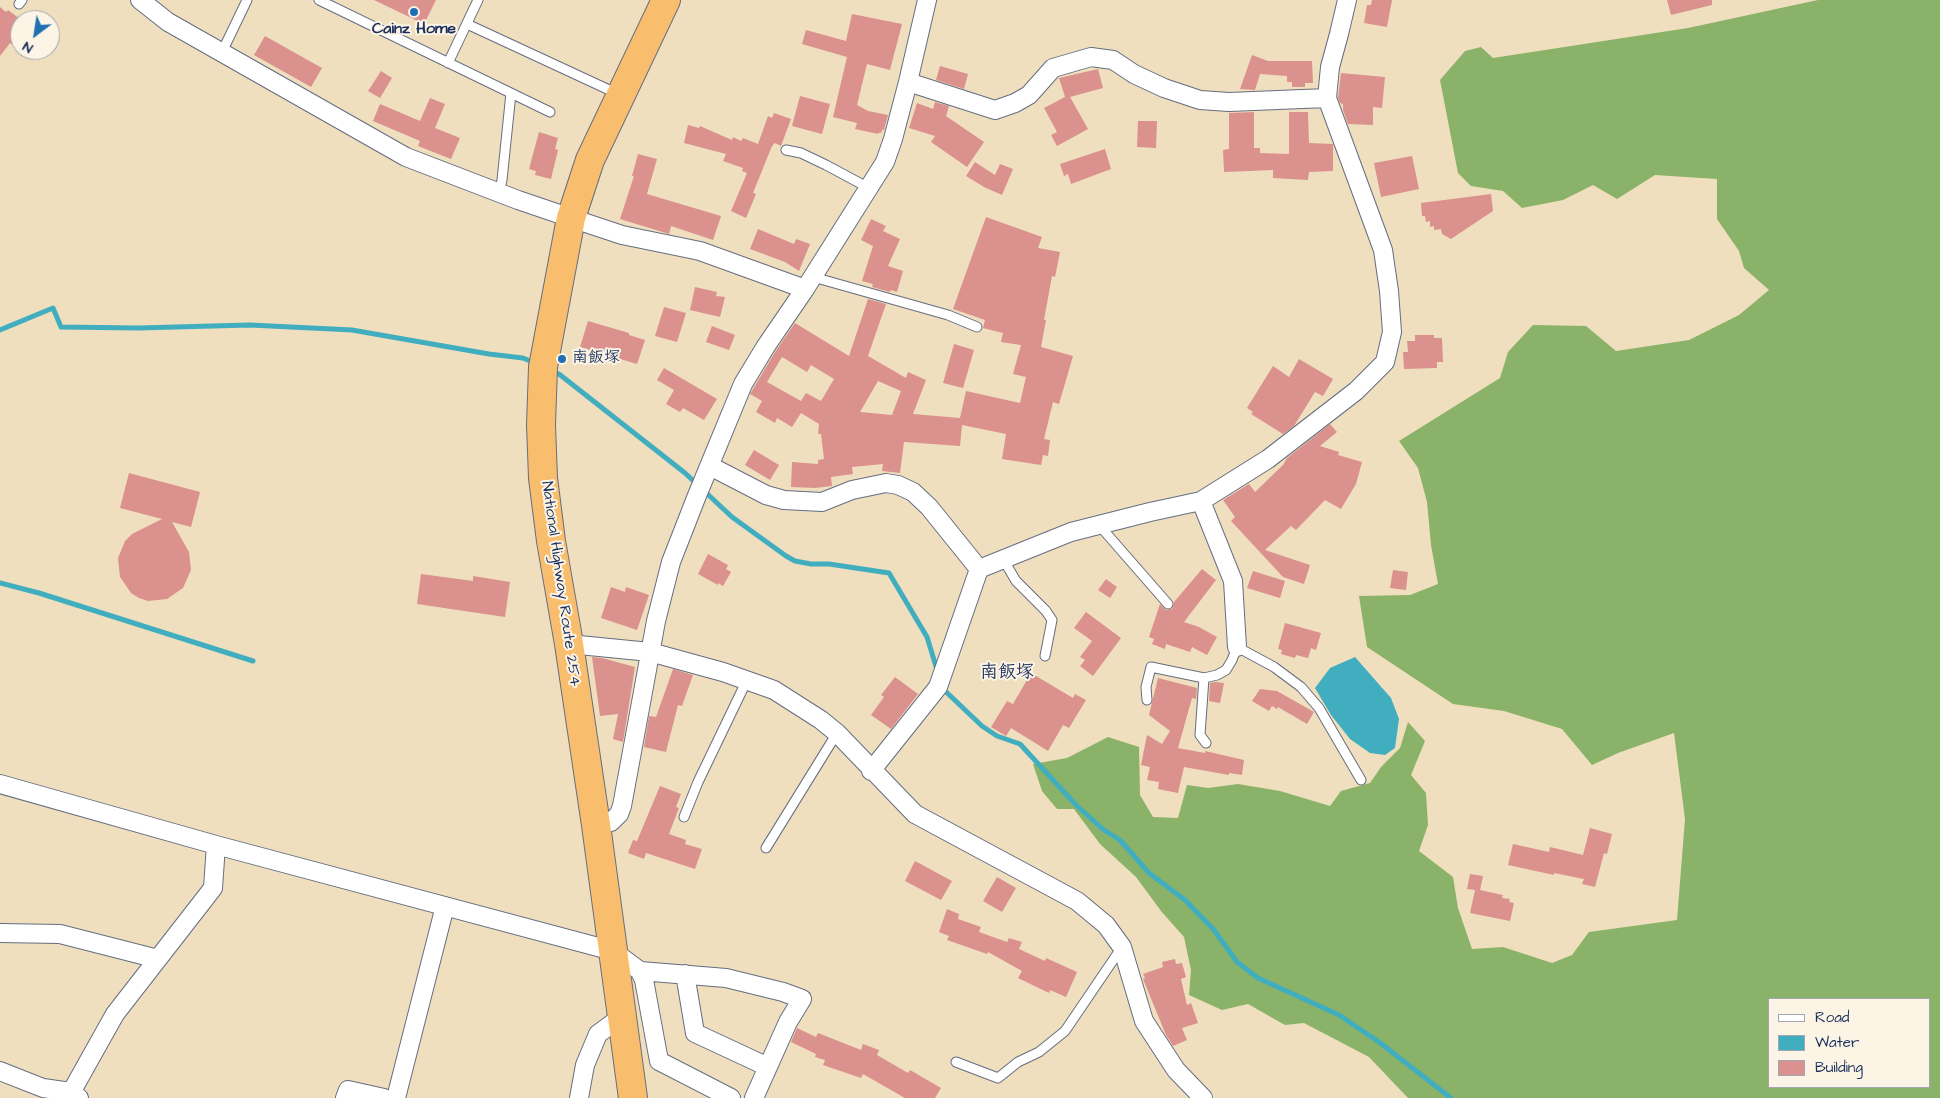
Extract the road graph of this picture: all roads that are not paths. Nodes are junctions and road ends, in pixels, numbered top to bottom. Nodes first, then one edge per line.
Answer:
1 (140, 0) edge
2 (247, 0) edge
3 (319, 0) edge
4 (478, 0) edge
5 (666, 0) edge
6 (927, 0) edge
7 (1346, 0) edge
8 (467, 24) junction
9 (222, 52) junction
10 (448, 63) junction
11 (908, 82) junction
12 (511, 93) junction
13 (621, 96) junction
14 (1327, 98) junction
15 (550, 112) dead end
16 (786, 150) dead end
17 (869, 188) junction
18 (498, 192) junction
19 (571, 218) junction
20 (809, 283) junction
21 (977, 327) dead end
22 (710, 466) junction
23 (1201, 501) junction
24 (1099, 525) junction
25 (1003, 559) junction
26 (979, 569) junction
27 (1168, 604) dead end
28 (568, 644) junction
29 (1237, 647) junction
30 (650, 652) junction
31 (1045, 656) dead end
32 (1204, 678) junction
33 (747, 680) junction
34 (1147, 700) dead end
35 (837, 733) junction
36 (1206, 743) dead end
37 (871, 771) junction
38 (1361, 780) dead end
39 (0, 784) edge
40 (684, 817) dead end
41 (596, 825) junction
42 (216, 845) junction
43 (766, 848) dead end
44 (444, 906) junction
45 (0, 933) edge
46 (1122, 947) junction
47 (612, 951) junction
48 (158, 959) junction
49 (640, 971) junction
50 (684, 974) junction
51 (621, 1017) junction
52 (956, 1062) dead end
53 (768, 1067) junction
54 (0, 1071) edge
55 (73, 1096) edge
56 (345, 1098) edge
57 (384, 1098) edge
58 (396, 1098) edge
59 (579, 1098) edge
60 (633, 1098) edge
61 (731, 1098) edge
62 (754, 1098) edge
63 (1203, 1098) edge

1 - 9 street
2 - 9 lane
3 - 10 lane
4 - 8 lane
5 - 13 highway, National Highway Route 254
6 - 11 street
7 - 14 street
8 - 10 lane
8 - 13 lane
9 - 18 street
10 - 12 lane
11 - 14 street
11 - 17 street
12 - 15 lane
12 - 18 lane
13 - 19 highway, National Highway Route 254
14 - 23 street
16 - 17 lane
17 - 20 street
18 - 19 street
19 - 20 street
19 - 28 highway, National Highway Route 254
20 - 21 lane
20 - 22 street
22 - 26 street
22 - 30 street
23 - 24 street
23 - 29 street
24 - 25 street
24 - 27 lane
25 - 26 street
25 - 31 lane
26 - 37 street
28 - 30 street
28 - 41 highway, National Highway Route 254
29 - 32 lane
29 - 38 lane
30 - 33 street
30 - 41 street
32 - 34 lane
32 - 36 lane
33 - 35 street
33 - 40 lane
35 - 37 street
35 - 43 lane
37 - 46 street
39 - 42 street
41 - 47 highway, National Highway Route 254
42 - 44 street
42 - 48 street
44 - 47 street
44 - 58 street
45 - 48 street
46 - 52 lane
46 - 63 street
47 - 49 street
47 - 51 highway, National Highway Route 254
48 - 55 street
49 - 50 street
49 - 61 street
50 - 53 street
50 - 53 street
51 - 59 street
51 - 60 highway, National Highway Route 254
53 - 62 street
54 - 55 street
56 - 57 street

